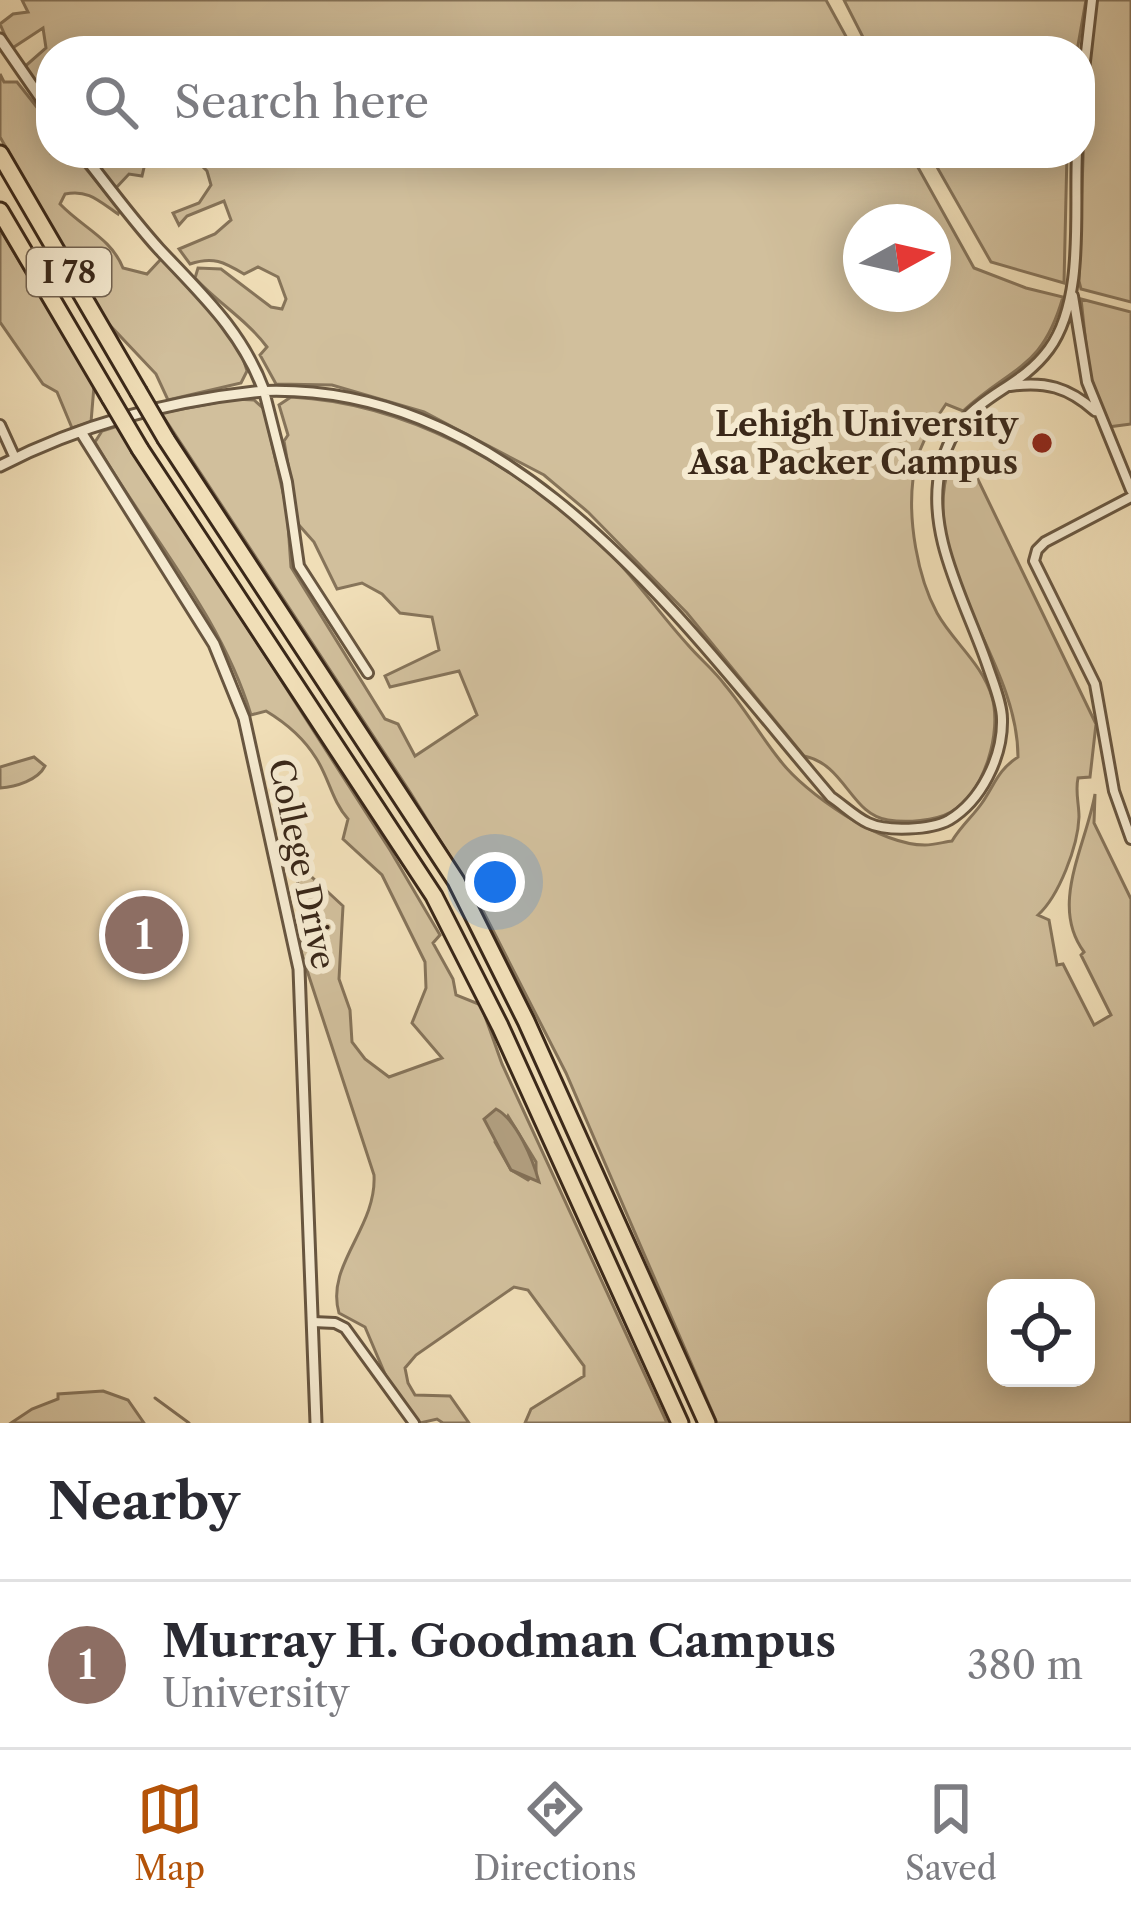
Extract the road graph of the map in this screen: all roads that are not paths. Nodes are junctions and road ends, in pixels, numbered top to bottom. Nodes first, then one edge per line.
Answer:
1 (1092, 0) edge
2 (1088, 36) edge
3 (0, 39) edge
4 (36, 91) edge
5 (0, 154) edge
6 (94, 168) edge
7 (1076, 168) edge
8 (0, 211) edge
9 (1072, 289) junction
10 (1087, 382) junction
11 (1003, 387) junction
12 (264, 391) junction
13 (1071, 392) junction
14 (1096, 412) junction
15 (0, 425) edge
16 (80, 432) junction
17 (15, 458) junction
18 (0, 466) edge
19 (1131, 493) edge
20 (368, 674) dead end
21 (1131, 839) edge
22 (313, 1322) junction
23 (316, 1423) edge
24 (414, 1423) edge
25 (680, 1423) edge
26 (707, 1423) edge

1 - 2 street
3 - 4 street
5 - 26 highway, I 78, bridge
6 - 12 street
7 - 9 street
8 - 25 highway, I 78, bridge
9 - 10 street
9 - 11 street
10 - 13 street
10 - 14 street
11 - 12 street
11 - 13 street
12 - 16 street
12 - 20 street
13 - 14 street
14 - 19 street
15 - 17 street
16 - 17 street
16 - 22 street, College Drive
17 - 18 street
19 - 21 street
22 - 23 street, College Drive
22 - 24 street

